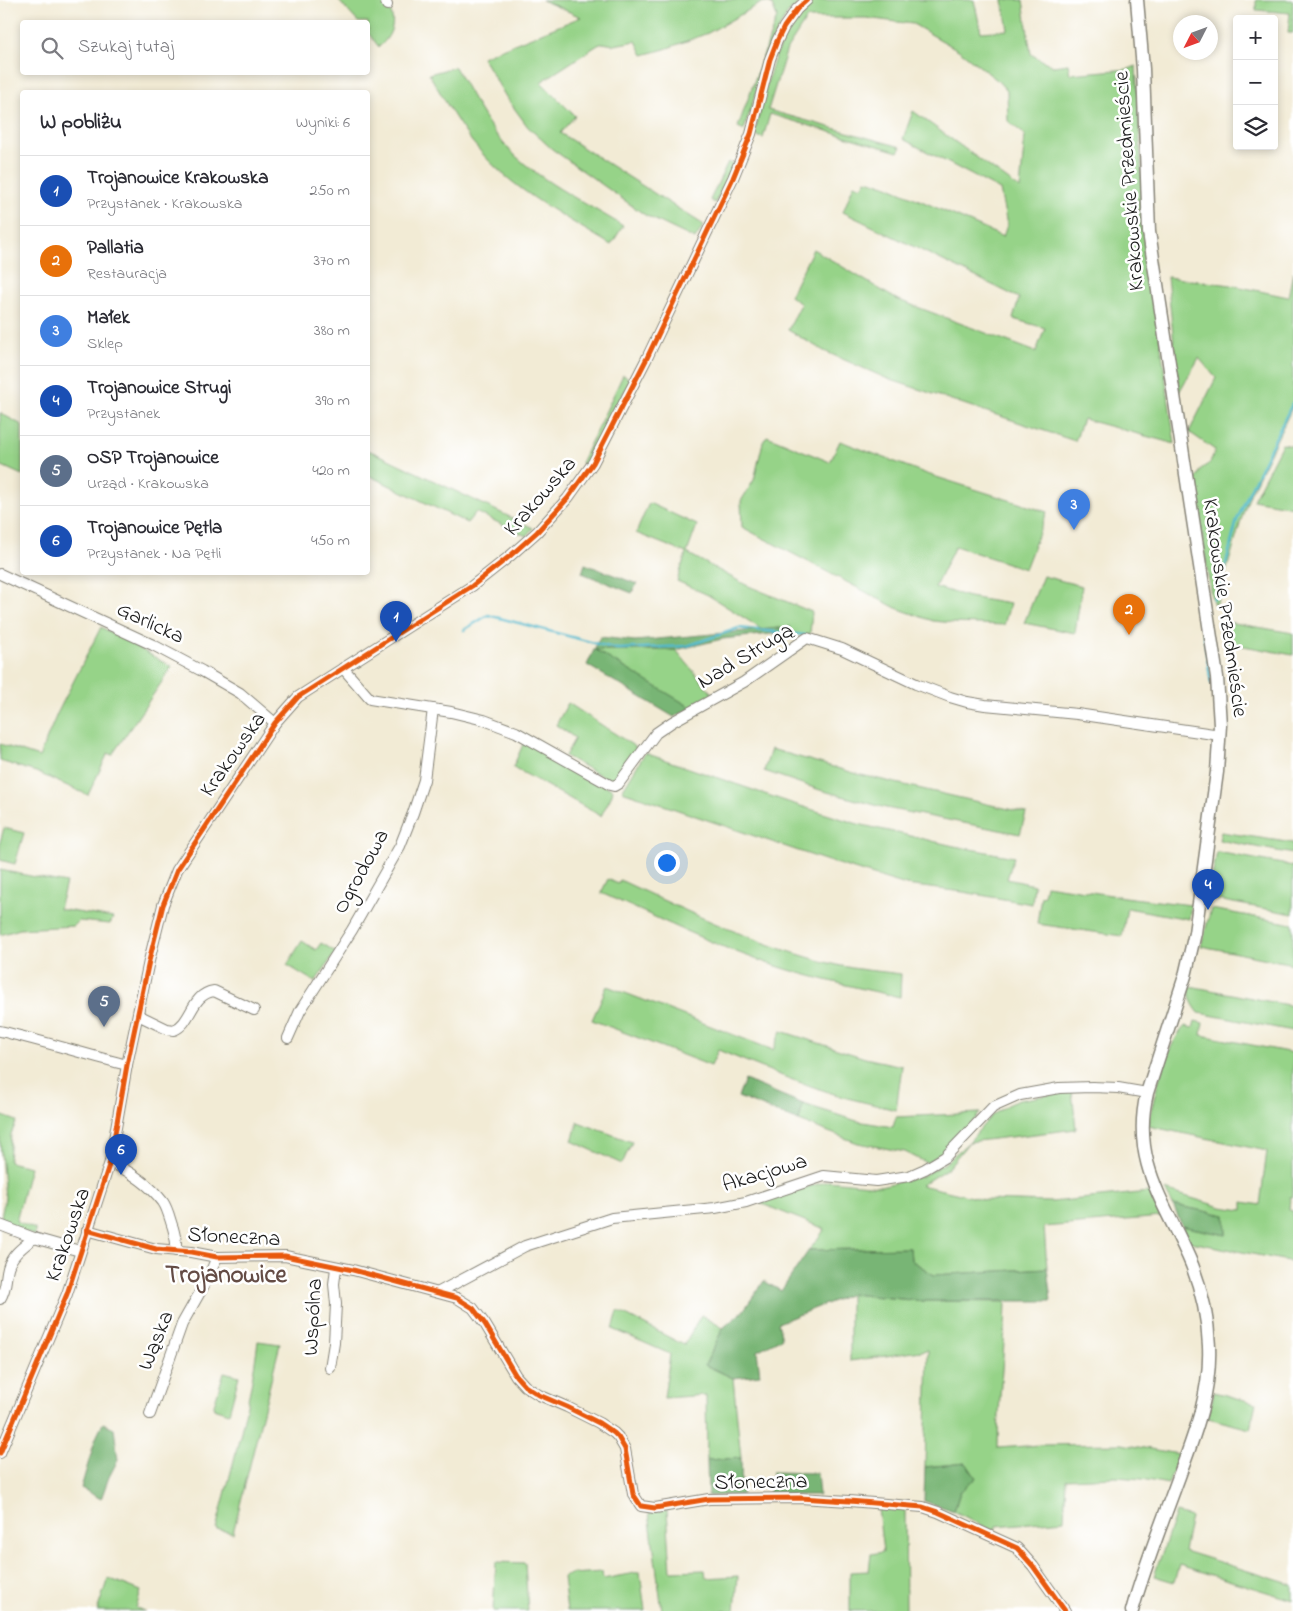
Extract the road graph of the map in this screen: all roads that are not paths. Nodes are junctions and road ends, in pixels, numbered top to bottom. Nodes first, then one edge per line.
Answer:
1 (808, 0) edge
2 (1137, 0) edge
3 (0, 574) edge
4 (343, 668) junction
5 (434, 709) junction
6 (275, 723) junction
7 (1220, 735) junction
8 (254, 1010) dead end
9 (138, 1015) junction
10 (0, 1032) edge
11 (288, 1038) dead end
12 (127, 1065) junction
13 (1147, 1093) junction
14 (110, 1162) junction
15 (0, 1225) edge
16 (87, 1230) junction
17 (34, 1238) junction
18 (80, 1251) junction
19 (176, 1251) junction
20 (217, 1257) junction
21 (336, 1268) junction
22 (439, 1292) junction
23 (0, 1299) edge
24 (330, 1368) dead end
25 (150, 1414) dead end
26 (0, 1453) edge
27 (1065, 1611) edge
28 (1132, 1611) edge

1 - 4 street, Krakowska
2 - 7 main road, Krakowskie Przedmieście
3 - 6 street, Garlicka
4 - 5 street, Nad Strugą
4 - 6 street, Krakowska
5 - 7 street, Nad Strugą
5 - 11 street, Ogrodowa
6 - 9 street, Krakowska
7 - 13 main road, Krakowskie Przedmieście
8 - 9 street
9 - 12 street, Krakowska
10 - 12 street
12 - 14 street, Krakowska
13 - 22 street, Akacjowa
13 - 28 main road, Krakowskie Przedmieście
14 - 16 street, Krakowska
14 - 19 street
15 - 17 street
16 - 18 street, Krakowska
16 - 19 street, Słoneczna
17 - 18 street
17 - 23 street
18 - 26 street, Krakowska
19 - 20 street, Słoneczna
20 - 21 street, Słoneczna
20 - 25 street, Wąska
21 - 22 street, Słoneczna
21 - 24 street, Wspólna
22 - 27 street, Słoneczna

